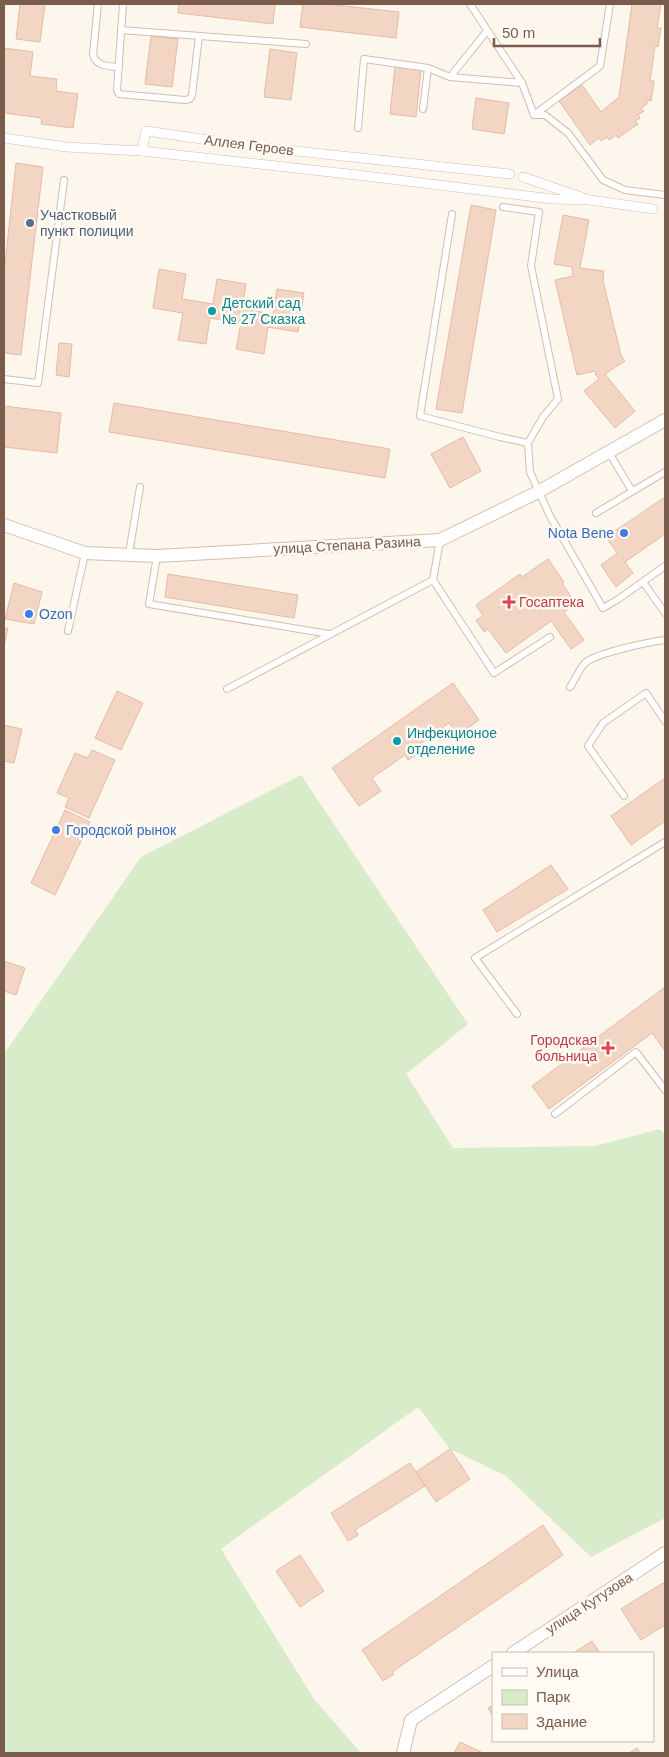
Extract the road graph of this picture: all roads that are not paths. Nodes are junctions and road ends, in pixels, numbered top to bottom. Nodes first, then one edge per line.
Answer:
1 (98, 4) edge
2 (123, 4) edge
3 (470, 4) edge
4 (610, 4) edge
5 (121, 30) junction
6 (487, 31) junction
7 (199, 36) junction
8 (306, 44) dead end
9 (119, 67) junction
10 (428, 68) junction
11 (450, 76) junction
12 (522, 83) junction
13 (423, 109) dead end
14 (534, 115) junction
15 (358, 128) dead end
16 (4, 138) edge
17 (142, 152) junction
18 (510, 174) dead end
19 (523, 177) dead end
20 (64, 180) dead end
21 (665, 195) edge
22 (590, 200) junction
23 (503, 207) dead end
24 (653, 209) dead end
25 (452, 214) dead end
26 (4, 379) edge
27 (665, 420) edge
28 (528, 443) junction
29 (608, 451) junction
30 (665, 472) edge
31 (140, 487) dead end
32 (632, 491) junction
33 (538, 492) junction
34 (596, 513) dead end
35 (4, 525) edge
36 (440, 540) junction
37 (85, 553) junction
38 (129, 554) junction
39 (157, 556) junction
40 (665, 566) edge
41 (433, 580) junction
42 (643, 582) junction
43 (665, 613) edge
44 (68, 631) dead end
45 (330, 634) junction
46 (550, 637) dead end
47 (665, 640) edge
48 (570, 687) dead end
49 (227, 689) dead end
50 (665, 721) edge
51 (624, 796) dead end
52 (665, 842) edge
53 (518, 1014) dead end
54 (665, 1090) edge
55 (555, 1114) dead end
56 (665, 1553) edge
57 (515, 1652) edge
58 (492, 1667) edge
59 (403, 1753) edge

1 - 9 lane
2 - 5 lane
3 - 6 lane
4 - 14 lane
5 - 7 lane
5 - 9 lane
6 - 11 lane
6 - 12 lane
7 - 8 lane
7 - 9 lane
10 - 11 lane
10 - 13 lane
10 - 15 lane
11 - 12 lane
12 - 14 lane
14 - 21 lane
16 - 17 street
17 - 18 street, Аллея Героев
17 - 22 street
19 - 22 street
20 - 26 lane
22 - 24 street
23 - 28 lane
25 - 28 lane
27 - 29 street, улица Степана Разина
28 - 33 lane
29 - 32 lane
29 - 33 street, улица Степана Разина
30 - 32 lane
31 - 38 lane
32 - 34 lane
33 - 36 street, улица Степана Разина
33 - 42 lane
35 - 37 street, улица Степана Разина
36 - 39 street, улица Степана Разина
36 - 41 lane
37 - 38 street, улица Степана Разина
37 - 44 lane
38 - 39 street, улица Степана Разина
39 - 45 lane
40 - 42 lane
41 - 45 lane
41 - 46 lane
42 - 43 lane
45 - 49 lane
47 - 48 lane
50 - 51 lane
52 - 53 lane
54 - 55 lane
56 - 57 street, улица Кутузова
58 - 59 street

